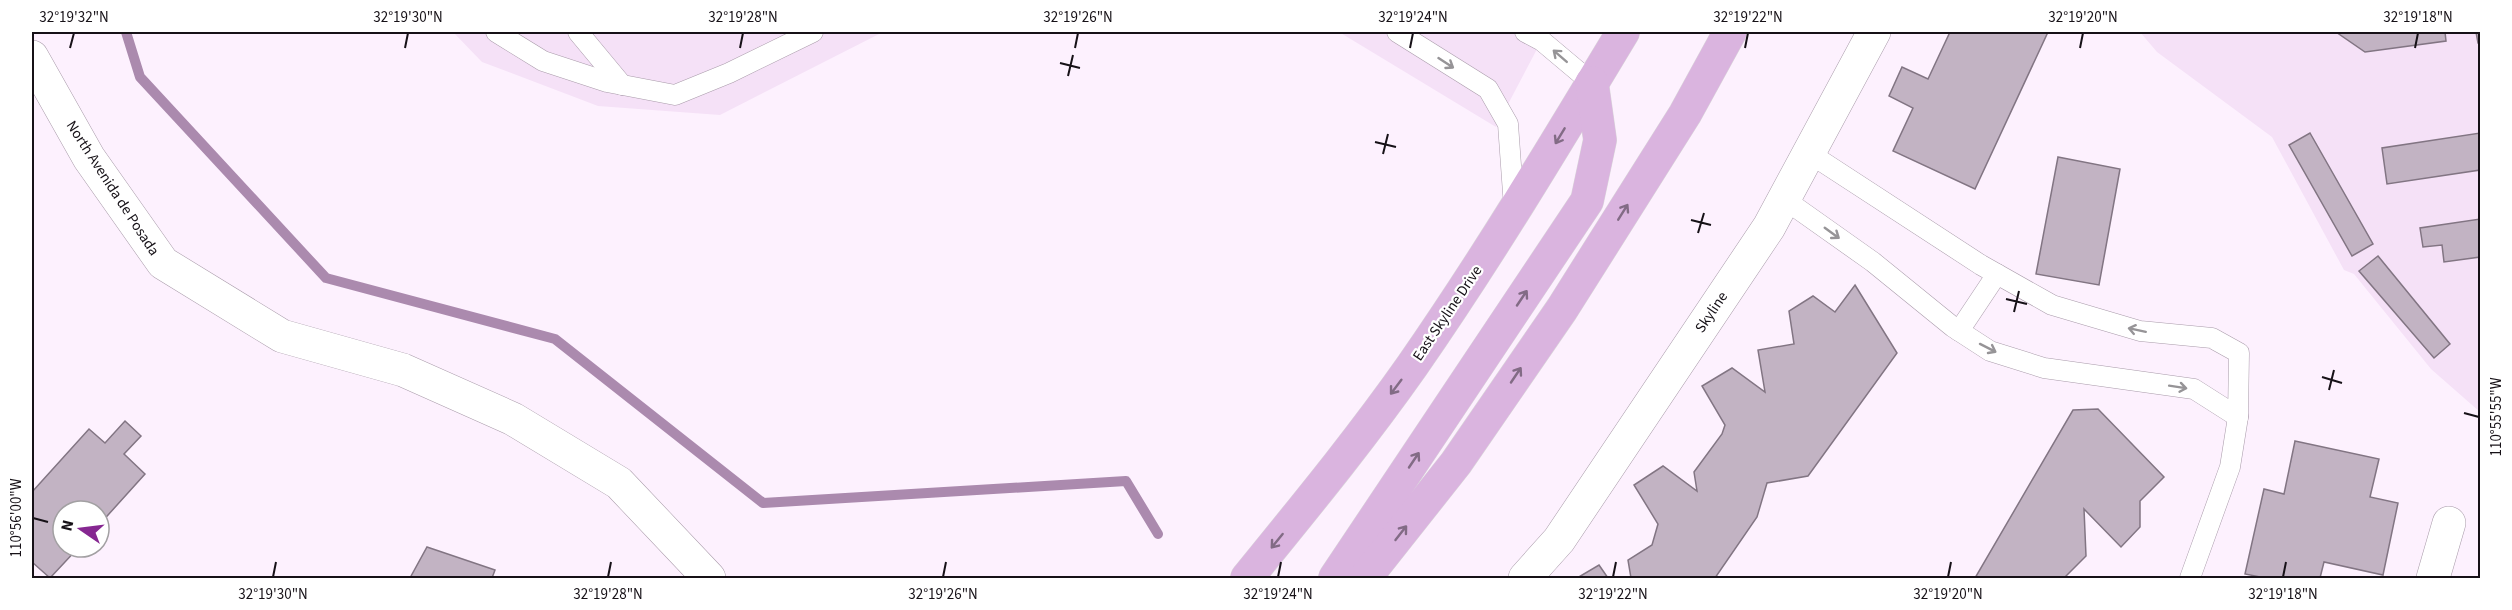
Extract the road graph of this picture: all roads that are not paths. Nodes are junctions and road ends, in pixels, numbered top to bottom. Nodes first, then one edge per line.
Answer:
1 (496, 32) edge
2 (578, 32) edge
3 (813, 32) edge
4 (1397, 32) edge
5 (1526, 32) edge
6 (1623, 32) edge
7 (1730, 32) edge
8 (1875, 32) edge
9 (32, 57) edge
10 (1592, 83) junction
11 (622, 85) junction
12 (1809, 153) junction
13 (1784, 199) junction
14 (1514, 212) junction
15 (1997, 274) junction
16 (1959, 331) junction
17 (2238, 417) junction
18 (2449, 523) dead end
19 (709, 579) edge
20 (1247, 579) edge
21 (1335, 579) edge
22 (1365, 579) edge
23 (1525, 579) edge
24 (2190, 579) edge
25 (2433, 579) edge

1 - 11 lane
2 - 11 lane
3 - 11 lane
4 -> 14 lane
10 -> 5 lane
6 - 10 main road, East Skyline Drive
22 -> 7 main road
8 - 12 street, Skyline
9 - 19 street, North Avenida de Posada
10 -> 14 main road, East Skyline Drive
21 -> 10 main road
12 - 13 street, Skyline
12 - 15 lane
13 -> 16 lane
13 - 23 street, Skyline
14 -> 20 main road, East Skyline Drive
15 - 16 lane
17 -> 15 lane
16 -> 17 lane
17 - 24 lane
18 - 25 street

